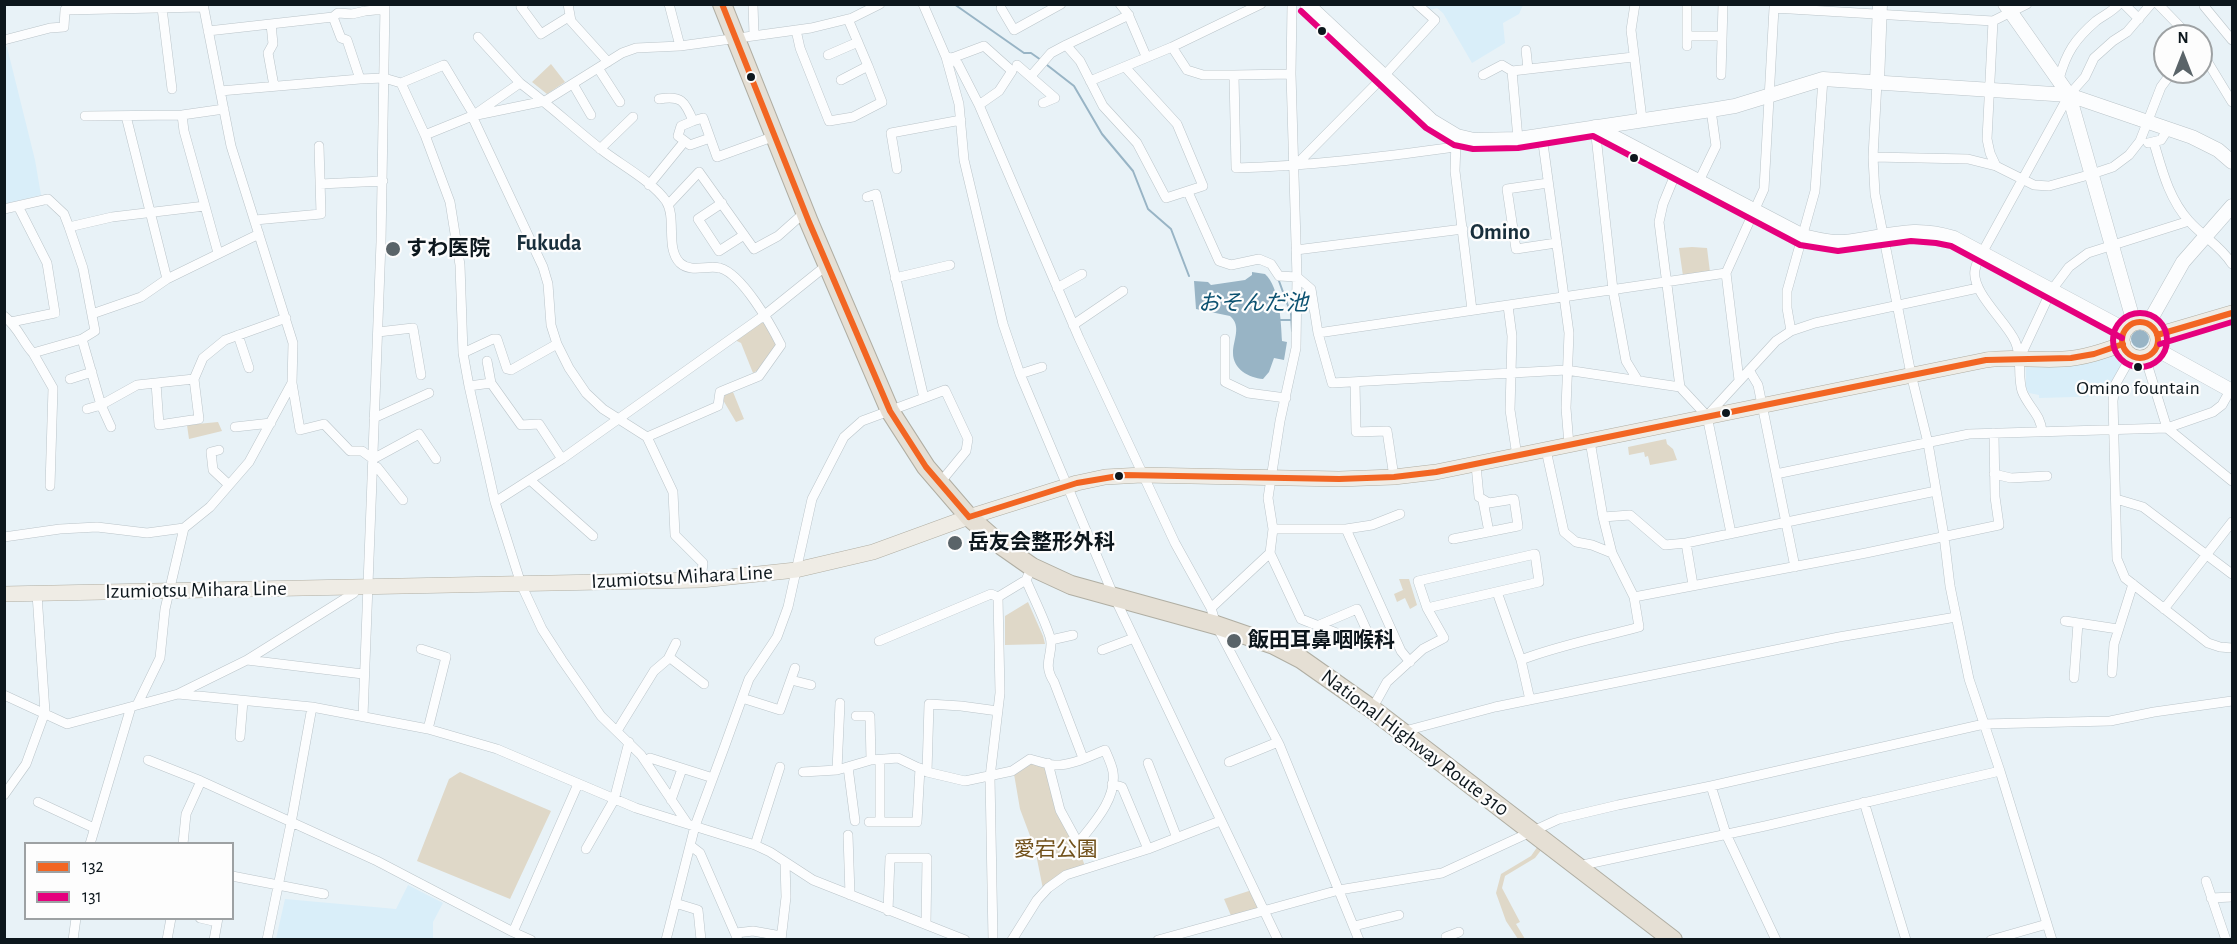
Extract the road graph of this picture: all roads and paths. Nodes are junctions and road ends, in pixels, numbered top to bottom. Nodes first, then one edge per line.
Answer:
1 (524, 4) edge
2 (568, 4) edge
3 (669, 4) edge
4 (722, 4) edge
5 (753, 4) edge
6 (880, 4) edge
7 (923, 4) edge
8 (1261, 4) edge
9 (1292, 4) edge
10 (1307, 4) edge
11 (1417, 4) edge
12 (1635, 4) edge
13 (1687, 4) edge
14 (1723, 4) edge
15 (2027, 4) edge
16 (2119, 4) edge
17 (2124, 4) edge
18 (2151, 4) edge
19 (1057, 5) edge
20 (2161, 5) edge
21 (2205, 5) edge
22 (203, 6) edge
23 (385, 7) edge
24 (162, 8) junction
25 (363, 8) edge
26 (863, 8) edge
27 (1001, 8) dead end
28 (1125, 8) edge
29 (1881, 9) edge
30 (2008, 9) edge
31 (570, 16) junction
32 (333, 17) junction
33 (848, 19) junction
34 (2139, 19) junction
35 (1993, 21) junction
36 (271, 24) junction
37 (2178, 24) edge
38 (796, 30) junction
39 (208, 31) junction
40 (1722, 36) junction
41 (478, 37) dead end
42 (745, 37) junction
43 (4, 40) edge
44 (2232, 40) edge
45 (858, 42) junction
46 (1066, 45) junction
47 (680, 46) junction
48 (1172, 47) junction
49 (1526, 50) dead end
50 (828, 55) dead end
51 (1146, 56) junction
52 (1633, 57) junction
53 (949, 58) junction
54 (609, 62) junction
55 (1017, 65) dead end
56 (868, 66) junction
57 (1125, 67) junction
58 (598, 68) junction
59 (1528, 69) junction
60 (1512, 71) junction
61 (2213, 71) edge
62 (1291, 74) junction
63 (1234, 75) junction
64 (1483, 75) dead end
65 (1721, 75) dead end
66 (1031, 76) junction
67 (1383, 77) junction
68 (384, 78) junction
69 (360, 79) junction
70 (1823, 79) junction
71 (2059, 79) junction
72 (842, 80) dead end
73 (1090, 81) junction
74 (1877, 82) junction
75 (401, 83) junction
76 (520, 83) junction
77 (573, 84) junction
78 (2164, 84) edge
79 (274, 86) junction
80 (172, 89) dead end
81 (1990, 89) junction
82 (220, 91) junction
83 (1768, 95) junction
84 (2069, 95) junction
85 (659, 99) dead end
86 (545, 101) junction
87 (620, 102) dead end
88 (2232, 102) edge
89 (1043, 103) dead end
90 (979, 105) junction
91 (224, 109) junction
92 (1711, 110) junction
93 (182, 115) junction
94 (591, 115) dead end
95 (85, 116) dead end
96 (126, 116) junction
97 (473, 116) junction
98 (633, 117) dead end
99 (1642, 119) junction
100 (961, 120) junction
101 (693, 121) junction
102 (2147, 122) junction
103 (1595, 127) junction
104 (2168, 129) junction
105 (425, 135) junction
106 (775, 136) junction
107 (1542, 136) junction
108 (710, 138) junction
109 (1518, 139) junction
110 (1456, 141) junction
111 (2140, 141) junction
112 (684, 142) junction
113 (2154, 143) junction
114 (319, 146) dead end
115 (600, 148) junction
116 (1873, 157) junction
117 (2232, 162) edge
118 (1294, 166) junction
119 (1996, 166) junction
120 (897, 169) dead end
121 (1677, 170) junction
122 (2092, 174) junction
123 (2022, 180) junction
124 (383, 181) junction
125 (1699, 181) junction
126 (1548, 183) junction
127 (320, 184) junction
128 (649, 185) junction
129 (1188, 192) junction
130 (867, 197) dead end
131 (722, 203) junction
132 (668, 205) junction
133 (18, 206) junction
134 (205, 206) junction
135 (2232, 206) edge
136 (4, 209) edge
137 (1756, 211) junction
138 (151, 212) junction
139 (805, 212) junction
140 (255, 220) junction
141 (2189, 221) junction
142 (69, 227) junction
143 (1463, 229) junction
144 (259, 234) junction
145 (1883, 234) junction
146 (744, 235) junction
147 (2206, 235) junction
148 (1803, 236) junction
149 (1556, 243) junction
150 (2112, 245) junction
151 (1296, 250) junction
152 (218, 253) junction
153 (1982, 253) junction
154 (2232, 264) edge
155 (827, 265) junction
156 (950, 265) dead end
157 (1726, 273) junction
158 (1082, 274) dead end
159 (1297, 277) junction
160 (895, 278) junction
161 (167, 279) junction
162 (1666, 281) junction
163 (1057, 288) junction
164 (1978, 288) junction
165 (1614, 290) junction
166 (1123, 291) dead end
167 (2051, 291) junction
168 (1564, 296) junction
169 (1508, 306) junction
170 (1898, 306) junction
171 (1472, 310) junction
172 (2232, 313) edge
173 (92, 314) junction
174 (766, 314) junction
175 (285, 318) junction
176 (8, 319) edge
177 (1073, 325) junction
178 (1791, 331) junction
179 (378, 332) junction
180 (1318, 333) junction
181 (238, 335) junction
182 (82, 339) junction
183 (1225, 339) dead end
184 (2140, 340) junction
185 (557, 344) junction
186 (463, 352) junction
187 (33, 353) junction
188 (2020, 357) junction
189 (486, 361) dead end
190 (1042, 367) dead end
191 (249, 368) dead end
192 (1566, 370) junction
193 (1749, 370) junction
194 (92, 372) junction
195 (1510, 372) junction
196 (1020, 374) junction
197 (1911, 374) junction
198 (421, 375) dead end
199 (70, 379) dead end
200 (194, 379) junction
201 (1637, 380) junction
202 (1739, 380) junction
203 (1355, 381) junction
204 (156, 383) junction
205 (292, 383) junction
206 (491, 383) junction
207 (469, 386) junction
208 (1680, 387) junction
209 (2232, 389) edge
210 (429, 393) dead end
211 (924, 398) junction
212 (1286, 398) junction
213 (101, 405) junction
214 (1762, 405) junction
215 (87, 409) dead end
216 (890, 411) junction
217 (1707, 416) junction
218 (374, 418) junction
219 (618, 419) junction
220 (271, 423) junction
221 (111, 427) dead end
222 (235, 427) dead end
223 (2167, 428) junction
224 (2113, 430) junction
225 (2042, 432) junction
226 (1994, 433) junction
227 (647, 437) junction
228 (1590, 441) junction
229 (1928, 443) junction
230 (1569, 445) junction
231 (219, 450) dead end
232 (1546, 450) junction
233 (1517, 456) junction
234 (436, 459) dead end
235 (562, 459) junction
236 (373, 463) junction
237 (1476, 465) junction
238 (1776, 474) junction
239 (1994, 474) junction
240 (1142, 475) junction
241 (2047, 476) dead end
242 (1394, 477) junction
243 (1270, 478) junction
244 (530, 480) junction
245 (2232, 481) edge
246 (939, 484) junction
247 (229, 485) junction
248 (50, 486) dead end
249 (1068, 486) junction
250 (1936, 491) junction
251 (2116, 499) junction
252 (403, 500) dead end
253 (1483, 501) junction
254 (495, 502) junction
255 (1400, 514) dead end
256 (969, 517) junction
257 (1603, 517) junction
258 (1785, 521) junction
259 (2232, 522) edge
260 (184, 528) junction
261 (1346, 528) junction
262 (1273, 529) junction
263 (1489, 532) junction
264 (1731, 533) junction
265 (594, 536) dead end
266 (1944, 536) junction
267 (4, 537) edge
268 (1453, 539) dead end
269 (1686, 543) junction
270 (1270, 553) junction
271 (1612, 553) junction
272 (2206, 555) junction
273 (1795, 567) junction
274 (796, 570) junction
275 (1029, 574) junction
276 (2232, 574) edge
277 (701, 580) junction
278 (521, 584) junction
279 (2133, 584) junction
280 (1693, 585) junction
281 (361, 586) junction
282 (169, 591) junction
283 (1497, 592) junction
284 (4, 594) edge
285 (37, 594) junction
286 (1114, 595) junction
287 (998, 597) junction
288 (1634, 597) junction
289 (1427, 608) junction
290 (2164, 609) junction
291 (1214, 616) junction
292 (1956, 617) junction
293 (2065, 621) dead end
294 (2078, 622) junction
295 (1317, 626) junction
296 (2118, 628) junction
297 (1073, 635) dead end
298 (1134, 638) junction
299 (879, 640) dead end
300 (1051, 640) junction
301 (676, 643) dead end
302 (2232, 648) edge
303 (421, 650) dead end
304 (1102, 650) dead end
305 (669, 657) junction
306 (247, 660) junction
307 (1521, 660) junction
308 (1410, 662) junction
309 (795, 668) dead end
310 (2112, 673) dead end
311 (363, 674) junction
312 (2074, 678) dead end
313 (791, 680) junction
314 (704, 684) dead end
315 (811, 685) dead end
316 (178, 694) junction
317 (4, 695) edge
318 (742, 698) junction
319 (1530, 700) junction
320 (243, 701) junction
321 (2232, 701) edge
322 (840, 704) dead end
323 (135, 705) junction
324 (312, 708) junction
325 (1372, 709) junction
326 (998, 711) junction
327 (45, 712) junction
328 (363, 716) junction
329 (856, 716) dead end
330 (1984, 724) junction
331 (428, 729) junction
332 (617, 731) junction
333 (1401, 732) junction
334 (240, 737) dead end
335 (629, 742) junction
336 (1278, 742) junction
337 (650, 758) dead end
338 (1083, 758) junction
339 (148, 760) dead end
340 (876, 760) junction
341 (1229, 762) dead end
342 (1048, 763) junction
343 (1148, 763) dead end
344 (780, 767) dead end
345 (848, 767) junction
346 (682, 769) junction
347 (837, 770) junction
348 (924, 770) junction
349 (2000, 771) junction
350 (803, 772) dead end
351 (990, 777) junction
352 (713, 778) junction
353 (201, 782) junction
354 (578, 784) junction
355 (1112, 784) junction
356 (1711, 786) junction
357 (4, 795) edge
358 (614, 800) junction
359 (671, 800) junction
360 (38, 802) dead end
361 (1864, 802) junction
362 (1220, 820) junction
363 (855, 821) dead end
364 (869, 822) dead end
365 (880, 822) junction
366 (291, 823) junction
367 (691, 825) junction
368 (94, 828) junction
369 (1532, 831) junction
370 (1726, 834) junction
371 (848, 835) dead end
372 (1177, 838) junction
373 (90, 842) edge
374 (183, 842) edge
375 (755, 845) junction
376 (691, 846) junction
377 (586, 849) dead end
378 (1148, 849) junction
379 (785, 862) junction
380 (1577, 866) junction
381 (234, 876) edge
382 (2206, 881) dead end
383 (279, 884) junction
384 (1339, 890) junction
385 (324, 894) dead end
386 (850, 895) junction
387 (2232, 897) edge
388 (2211, 898) junction
389 (675, 903) junction
390 (888, 911) junction
391 (1266, 912) junction
392 (1399, 915) dead end
393 (76, 920) edge
394 (171, 920) edge
395 (217, 920) edge
396 (926, 924) junction
397 (2047, 924) junction
398 (1354, 926) junction
399 (513, 932) junction
400 (1459, 932) dead end
401 (737, 936) edge
402 (1182, 936) edge
403 (781, 938) edge
404 (73, 939) edge
405 (167, 939) edge
406 (214, 939) edge
407 (267, 939) edge
408 (531, 939) edge
409 (666, 939) edge
410 (701, 939) edge
411 (964, 939) edge
412 (993, 939) edge
413 (1012, 939) edge
414 (1158, 939) edge
415 (1278, 939) edge
416 (1359, 939) edge
417 (1447, 939) edge
418 (1673, 939) edge
419 (1776, 939) edge
420 (1906, 939) edge
421 (1991, 939) edge
422 (2052, 939) edge
423 (2226, 939) edge

1 - 31 street
2 - 31 street
3 - 47 street
4 - 42 highway, National Highway Route 310
5 - 42 street
6 - 26 street
7 - 53 street
8 - 48 street
9 - 62 street
10 - 67 street
11 - 67 street
12 - 52 street
13 - 40 street
14 - 40 street
15 - 30 street
16 - 71 street
17 - 34 street
18 - 34 street
19 - 27 street
20 - 37 street
21 - 44 street
22 - 24 street
22 - 39 street
23 - 25 street
23 - 68 street
24 - 43 street
24 - 80 street
25 - 32 street
26 - 33 street
28 - 46 street
28 - 51 street
29 - 35 street
29 - 74 street
29 - 83 street
30 - 35 street
30 - 71 street
31 - 54 street
32 - 36 street
32 - 69 street
33 - 38 street
33 - 45 street
34 - 84 street
35 - 81 street
36 - 39 street
36 - 79 street
38 - 42 street
38 - 56 street
39 - 82 street
40 - 65 street
41 - 76 street
42 - 47 street
42 - 106 highway, National Highway Route 310
45 - 50 street
45 - 56 street
46 - 66 street
46 - 73 street
47 - 54 street
48 - 51 street
48 - 63 street
49 - 59 street
51 - 57 street
52 - 59 street
52 - 99 street
53 - 90 street
53 - 90 street
53 - 100 street
54 - 58 street
55 - 66 street
56 - 72 street
57 - 73 street
57 - 129 street
58 - 77 street
58 - 87 street
59 - 60 street
60 - 64 street
60 - 109 street
61 - 88 street
62 - 63 street
62 - 118 street
63 - 118 street
66 - 89 street
67 - 110 street
67 - 118 street
68 - 69 street
68 - 75 street
68 - 124 street
69 - 79 street
70 - 74 street
70 - 83 street
70 - 148 street
71 - 84 street
73 - 129 street
74 - 81 street
74 - 116 street
75 - 97 street
75 - 105 street
76 - 86 street
76 - 97 street
77 - 86 street
77 - 94 street
78 - 102 street
79 - 82 street
81 - 84 street
81 - 119 street
82 - 91 street
83 - 92 street
83 - 137 street
84 - 102 street
84 - 122 street
84 - 123 street
85 - 101 street
86 - 97 street
86 - 115 street
90 - 163 street
91 - 93 street
91 - 140 street
92 - 99 street
92 - 125 street
93 - 96 street
93 - 134 street
95 - 96 street
96 - 138 street
97 - 105 street
97 - 185 street
98 - 115 street
99 - 103 street
100 - 120 street
100 - 196 street
101 - 108 street
101 - 112 street
102 - 104 street
102 - 111 street
103 - 107 street
103 - 121 street
103 - 165 street
104 - 113 street
104 - 117 street
105 - 186 street
106 - 108 street
106 - 139 highway, National Highway Route 310
107 - 109 street
107 - 126 street
108 - 112 street
109 - 110 street
110 - 118 street
110 - 143 street
111 - 113 street
111 - 122 street
112 - 128 street
113 - 141 street
114 - 127 street
115 - 128 street
116 - 119 street
116 - 145 street
118 - 151 street
119 - 123 street
121 - 125 street
121 - 162 street
122 - 123 street
122 - 150 street
123 - 153 street
124 - 127 street
124 - 179 street
125 - 137 street
126 - 149 street
126 - 149 street
127 - 140 street
128 - 132 street
129 - 159 street
130 - 160 street
131 - 132 street
131 - 146 street
131 - 146 street
132 - 174 street
133 - 136 street
133 - 142 street
133 - 176 street
134 - 138 street
134 - 152 street
135 - 147 street
137 - 148 street
137 - 157 street
138 - 142 street
138 - 161 street
139 - 146 street
139 - 155 highway, National Highway Route 310
140 - 144 street
141 - 147 street
141 - 150 street
142 - 173 street
143 - 151 street
143 - 171 street
144 - 152 street
144 - 175 street
145 - 148 street
145 - 153 street
145 - 170 street
147 - 154 street
147 - 184 street
148 - 178 street
149 - 168 street
150 - 167 street
150 - 184 street
151 - 159 street
152 - 161 street
153 - 164 street
153 - 167 street
155 - 174 street
155 - 216 highway, National Highway Route 310
156 - 160 street
157 - 162 street
157 - 202 street
158 - 163 street
159 - 180 street
159 - 212 street
160 - 211 street
161 - 173 street
162 - 165 street
162 - 208 street
163 - 177 street
164 - 170 street
164 - 188 street
165 - 168 street
165 - 201 street
166 - 177 street
167 - 184 street
167 - 188 street
168 - 169 street
168 - 192 street
169 - 171 street
169 - 195 street
170 - 178 street
170 - 197 street
171 - 180 street
172 - 184 main road, Izumiotsu Mihara Line
173 - 182 street
174 - 219 street
174 - 227 street
175 - 181 street
175 - 205 street
176 - 187 street
177 - 240 street
178 - 193 street
179 - 198 street
179 - 218 street
180 - 203 street
181 - 191 street
181 - 200 street
182 - 187 street
182 - 194 street
183 - 212 street
184 - 188 main road, Izumiotsu Mihara Line
184 - 209 street
184 - 223 street
184 - 224 street
185 - 186 street
185 - 219 street
186 - 207 street
187 - 248 street
188 - 197 main road, Izumiotsu Mihara Line
188 - 225 street
189 - 206 street
190 - 196 street
192 - 195 street
192 - 201 street
192 - 230 street
193 - 202 street
193 - 214 street
194 - 199 street
194 - 213 street
195 - 203 street
195 - 233 street
196 - 249 street
197 - 214 main road, Izumiotsu Mihara Line
197 - 229 street
200 - 204 street
200 - 204 street
201 - 208 street
202 - 217 street
203 - 242 street
204 - 213 street
205 - 220 street
205 - 236 street
206 - 207 street
206 - 235 street
207 - 254 street
208 - 217 street
209 - 223 street
210 - 218 street
211 - 216 street
211 - 246 street
212 - 243 street
213 - 215 street
213 - 221 street
214 - 217 main road, Izumiotsu Mihara Line
214 - 238 street
216 - 246 highway, National Highway Route 310
216 - 274 street
217 - 228 main road, Izumiotsu Mihara Line
217 - 264 street
218 - 236 street
219 - 227 street
219 - 235 street
220 - 222 street
220 - 247 street
223 - 224 street
223 - 245 street
224 - 225 street
224 - 251 street
225 - 226 street
226 - 229 street
226 - 239 street
227 - 277 street
228 - 230 main road, Izumiotsu Mihara Line
228 - 257 street
229 - 238 street
229 - 250 street
230 - 232 main road, Izumiotsu Mihara Line
231 - 247 street
232 - 233 main road, Izumiotsu Mihara Line
232 - 271 street
233 - 237 main road, Izumiotsu Mihara Line
234 - 236 street
235 - 244 street
236 - 252 street
236 - 281 street
237 - 242 main road, Izumiotsu Mihara Line
237 - 253 street
238 - 258 street
239 - 241 street
239 - 266 street
240 - 243 main road, Izumiotsu Mihara Line
240 - 249 main road, Izumiotsu Mihara Line
240 - 291 street
242 - 243 main road, Izumiotsu Mihara Line
243 - 262 street
244 - 254 street
244 - 265 street
246 - 256 highway, National Highway Route 310
247 - 260 street
249 - 256 main road, Izumiotsu Mihara Line
249 - 286 street
250 - 258 street
250 - 266 street
251 - 272 street
251 - 279 street
253 - 263 street
253 - 263 street
254 - 278 street
255 - 261 street
256 - 274 main road, Izumiotsu Mihara Line
256 - 275 highway, National Highway Route 310
257 - 269 street
257 - 271 street
258 - 264 street
258 - 273 street
259 - 272 street
260 - 267 street
260 - 282 street
261 - 262 street
261 - 308 street
262 - 270 street
263 - 268 street
264 - 269 street
266 - 273 street
266 - 292 street
269 - 280 street
270 - 291 street
270 - 295 street
271 - 288 street
272 - 276 street
272 - 290 street
273 - 280 street
274 - 277 main road, Izumiotsu Mihara Line
274 - 318 street
275 - 286 highway, National Highway Route 310
275 - 287 street
275 - 300 street
277 - 278 main road, Izumiotsu Mihara Line
278 - 281 main road, Izumiotsu Mihara Line
278 - 332 street
279 - 290 street
279 - 296 street
280 - 288 street
281 - 282 main road, Izumiotsu Mihara Line
281 - 306 street
281 - 311 street
282 - 285 main road, Izumiotsu Mihara Line
282 - 323 street
283 - 289 street
283 - 289 street
283 - 307 street
284 - 285 main road, Izumiotsu Mihara Line
285 - 327 street
286 - 291 highway, National Highway Route 310
286 - 298 street
287 - 299 street
287 - 326 street
288 - 307 street
289 - 308 street
290 - 302 street
291 - 325 highway, National Highway Route 310
291 - 336 street
292 - 319 street
292 - 330 street
293 - 294 street
294 - 296 street
294 - 312 street
295 - 295 street
296 - 310 street
297 - 300 street
298 - 304 street
298 - 362 street
300 - 338 street
301 - 305 street
303 - 331 street
305 - 314 street
305 - 332 street
306 - 311 street
306 - 316 street
307 - 319 street
308 - 325 street
309 - 313 street
311 - 328 street
313 - 315 street
313 - 318 street
316 - 320 street
316 - 323 street
317 - 327 street
318 - 352 street
319 - 333 street
320 - 324 street
320 - 334 street
321 - 330 street
322 - 347 street
323 - 327 street
323 - 368 street
324 - 328 street
324 - 366 street
325 - 333 highway, National Highway Route 310
326 - 348 street
326 - 351 street
327 - 357 street
328 - 331 street
329 - 340 street
330 - 349 street
330 - 356 street
331 - 354 street
332 - 335 street
333 - 369 highway, National Highway Route 310
335 - 358 street
335 - 359 street
336 - 341 street
336 - 384 street
337 - 346 street
338 - 342 street
338 - 355 street
339 - 353 street
340 - 345 street
340 - 348 street
340 - 365 street
342 - 351 street
342 - 355 street
343 - 372 street
344 - 375 street
345 - 347 street
345 - 363 street
346 - 352 street
346 - 359 street
347 - 350 street
348 - 351 street
348 - 365 street
349 - 361 street
349 - 397 street
351 - 412 street
352 - 367 street
353 - 366 street
353 - 374 street
354 - 358 street
354 - 399 street
355 - 378 street
356 - 369 street
356 - 370 street
358 - 367 street
358 - 377 street
359 - 367 street
360 - 368 street
361 - 370 street
361 - 420 street
362 - 372 street
362 - 391 street
364 - 365 street
366 - 383 street
366 - 399 street
367 - 375 street
367 - 376 street
368 - 373 street
369 - 380 highway, National Highway Route 310
369 - 384 street
370 - 380 street
370 - 419 street
371 - 386 street
372 - 378 street
375 - 379 street
376 - 389 street
376 - 401 street
378 - 413 street
379 - 386 street
379 - 403 street
380 - 418 highway, National Highway Route 310
381 - 383 street
382 - 388 street
383 - 385 street
383 - 407 street
384 - 391 street
384 - 398 street
386 - 390 street
387 - 388 street
388 - 423 street
389 - 409 street
389 - 410 street
390 - 396 street
390 - 396 street
391 - 402 street
391 - 415 street
392 - 398 street
393 - 404 street
394 - 405 street
395 - 406 street
396 - 411 street
397 - 421 street
397 - 422 street
398 - 416 street
399 - 408 street
400 - 417 street
401 - 403 street
402 - 414 street

